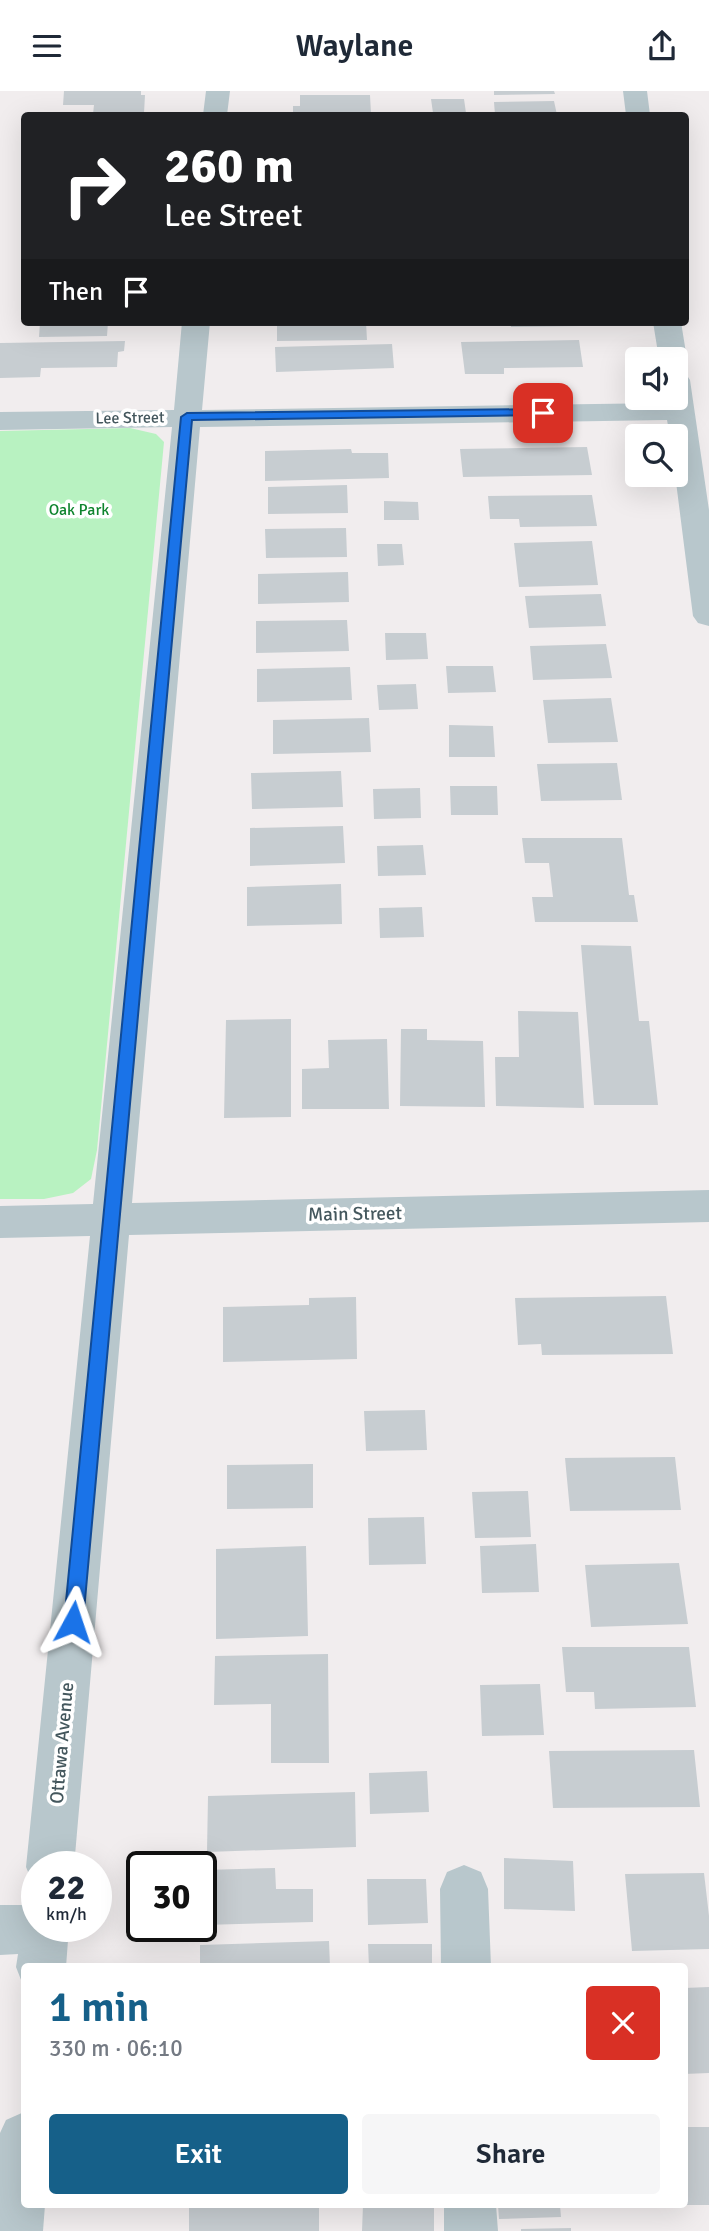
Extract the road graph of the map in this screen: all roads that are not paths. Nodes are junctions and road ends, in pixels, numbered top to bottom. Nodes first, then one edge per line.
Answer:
1 (218, 91) edge
2 (635, 91) edge
3 (215, 112) edge
4 (638, 112) edge
5 (196, 326) edge
6 (668, 326) edge
7 (671, 347) edge
8 (680, 411) joint
9 (187, 417) junction
10 (0, 421) edge
11 (709, 616) edge
12 (709, 1206) edge
13 (111, 1220) junction
14 (0, 1223) edge
15 (52, 1851) edge
16 (464, 1889) dead end
17 (466, 1963) edge
18 (21, 2173) edge
19 (470, 2208) edge
20 (16, 2231) edge
21 (471, 2231) edge

1 - 3 street
2 - 4 street
5 - 9 street, Ottawa Avenue
6 - 7 street
8 - 9 street, Lee Street
8 - 11 street
9 - 10 street, Lee Street
9 - 13 street, Ottawa Avenue
12 - 13 street, Main Street
13 - 14 street, Main Street
13 - 15 street, Ottawa Avenue
16 - 17 street
18 - 20 street
19 - 21 street

